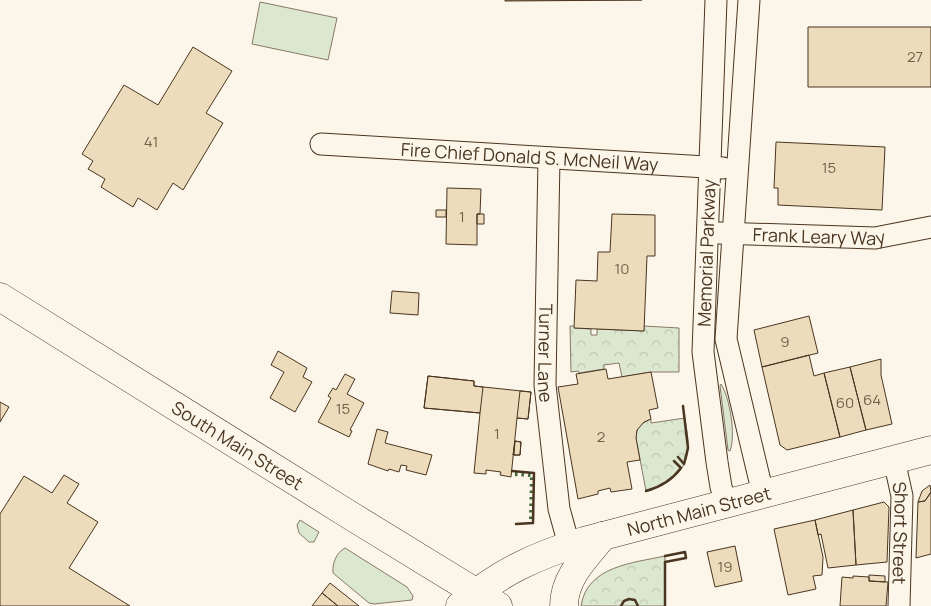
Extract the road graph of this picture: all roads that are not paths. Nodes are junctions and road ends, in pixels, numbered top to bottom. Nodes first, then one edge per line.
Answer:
1 (716, 0) edge
2 (748, 0) edge
3 (321, 144) dead end
4 (549, 158) junction
5 (709, 168) junction
6 (738, 169) junction
7 (931, 227) edge
8 (707, 233) junction
9 (733, 234) junction
10 (0, 296) edge
11 (931, 450) edge
12 (894, 460) junction
13 (763, 494) junction
14 (727, 504) junction
15 (603, 536) junction
16 (569, 545) junction
17 (478, 601) edge
18 (564, 606) edge
19 (899, 606) edge

1 - 5 street, Memorial Parkway
2 - 6 street, Memorial Parkway
3 - 4 street, Fire Chief Donald S. McNeil Way
4 - 5 street, Fire Chief Donald S. McNeil Way
4 - 16 street, Turner Lane
5 - 6 street, Fire Chief Donald S. McNeil Way
5 - 8 street, Memorial Parkway
6 - 9 street, Memorial Parkway
7 - 9 street, Frank Leary Way
8 - 9 street, Frank Leary Way
8 - 14 street, Memorial Parkway
9 - 13 street, Memorial Parkway
10 - 17 main road, South Main Street
11 - 12 main road, North Main Street
12 - 13 main road, North Main Street
12 - 19 street, Short Street
13 - 14 main road, North Main Street
14 - 15 main road, North Main Street
15 - 16 main road, North Main Street
15 - 18 main road
16 - 17 main road, North Main Street

